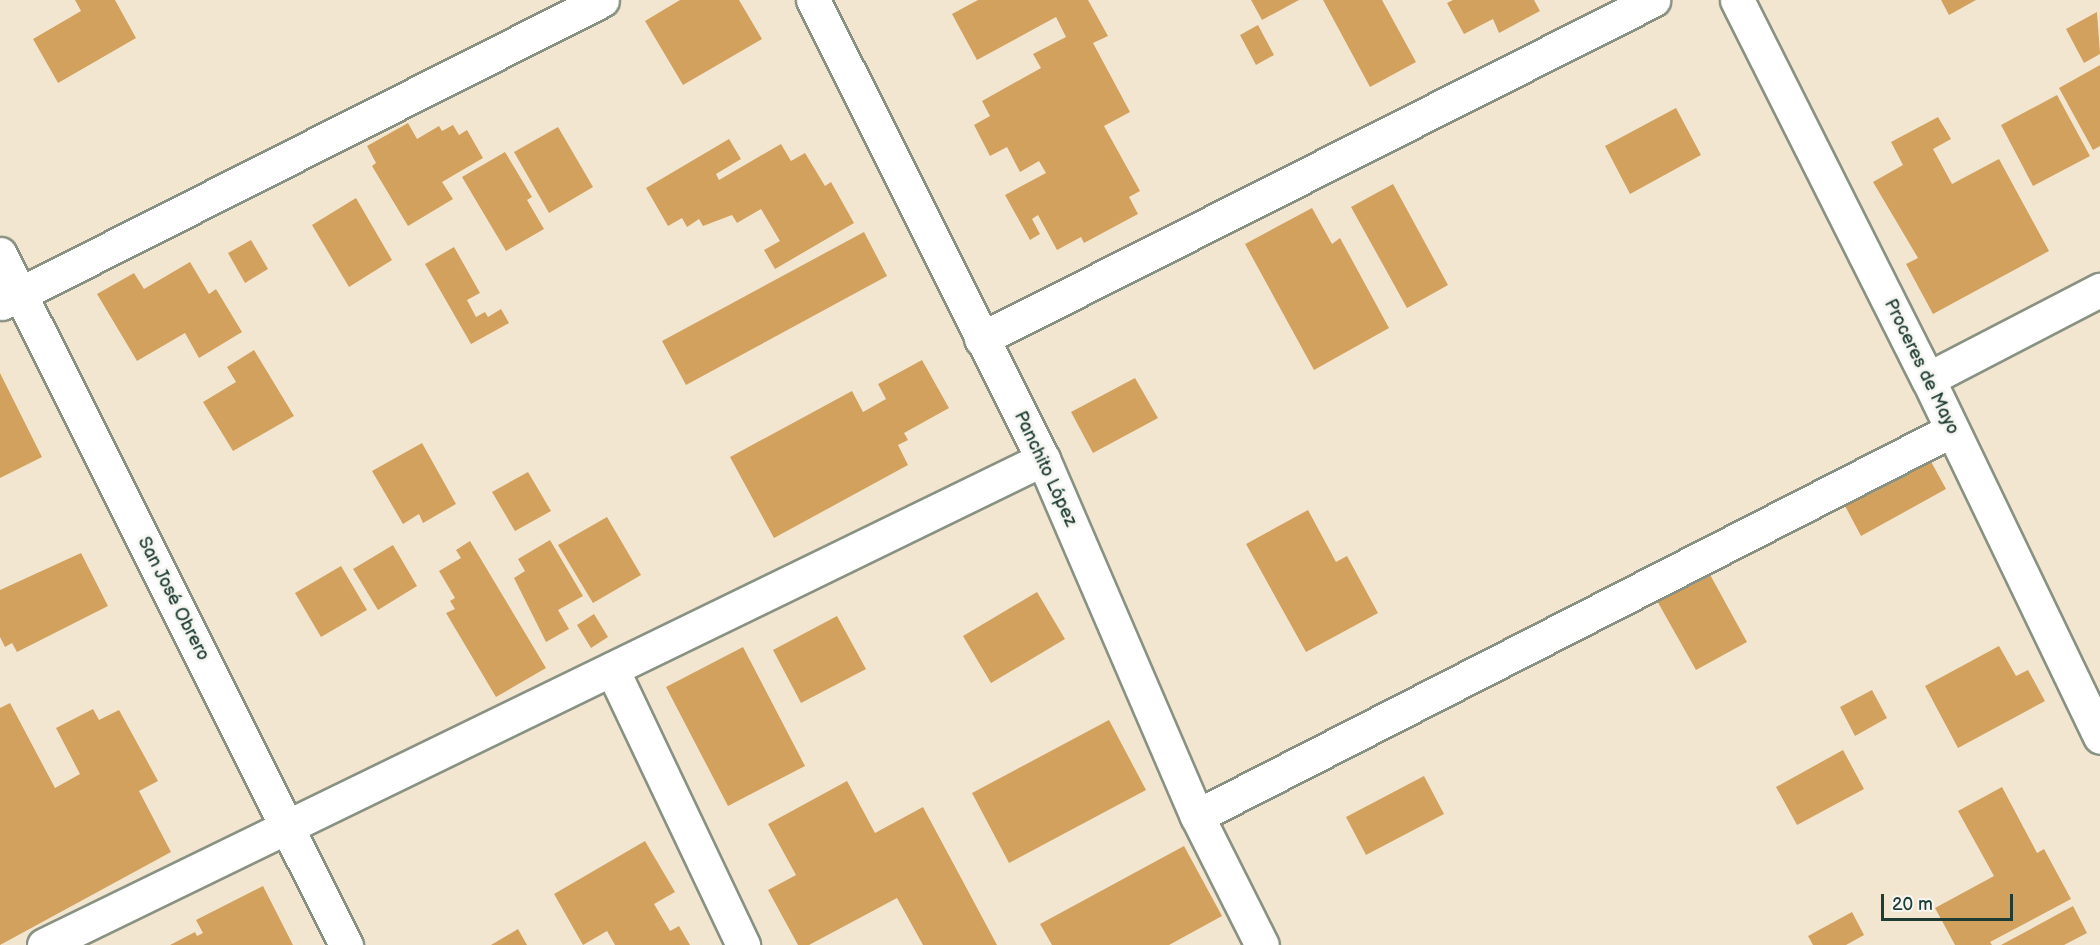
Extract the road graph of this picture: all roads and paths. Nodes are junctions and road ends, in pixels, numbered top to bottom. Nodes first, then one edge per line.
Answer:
1 (602, 0) edge
2 (813, 0) edge
3 (1653, 0) edge
4 (1737, 0) edge
5 (0, 254) edge
6 (2100, 290) edge
7 (10, 299) edge
8 (981, 339) junction
9 (1928, 379) junction
10 (1952, 430) junction
11 (1043, 459) junction
12 (612, 669) junction
13 (2100, 736) edge
14 (1197, 816) junction
15 (287, 826) junction
16 (44, 945) edge
17 (346, 945) edge
18 (743, 945) edge
19 (1262, 945) edge

1 - 7 street
2 - 8 street, Panchito López
3 - 8 street
4 - 9 street, Proceres de Mayo
5 - 7 street, San José Obrero
6 - 9 street
7 - 15 street, San José Obrero
8 - 11 street, Panchito López
9 - 10 street, Proceres de Mayo
10 - 13 street, Proceres de Mayo
10 - 14 street
11 - 12 street
11 - 14 street, Panchito López
12 - 15 street
12 - 18 street
14 - 19 street, Panchito López
15 - 16 street
15 - 17 street, San José Obrero

